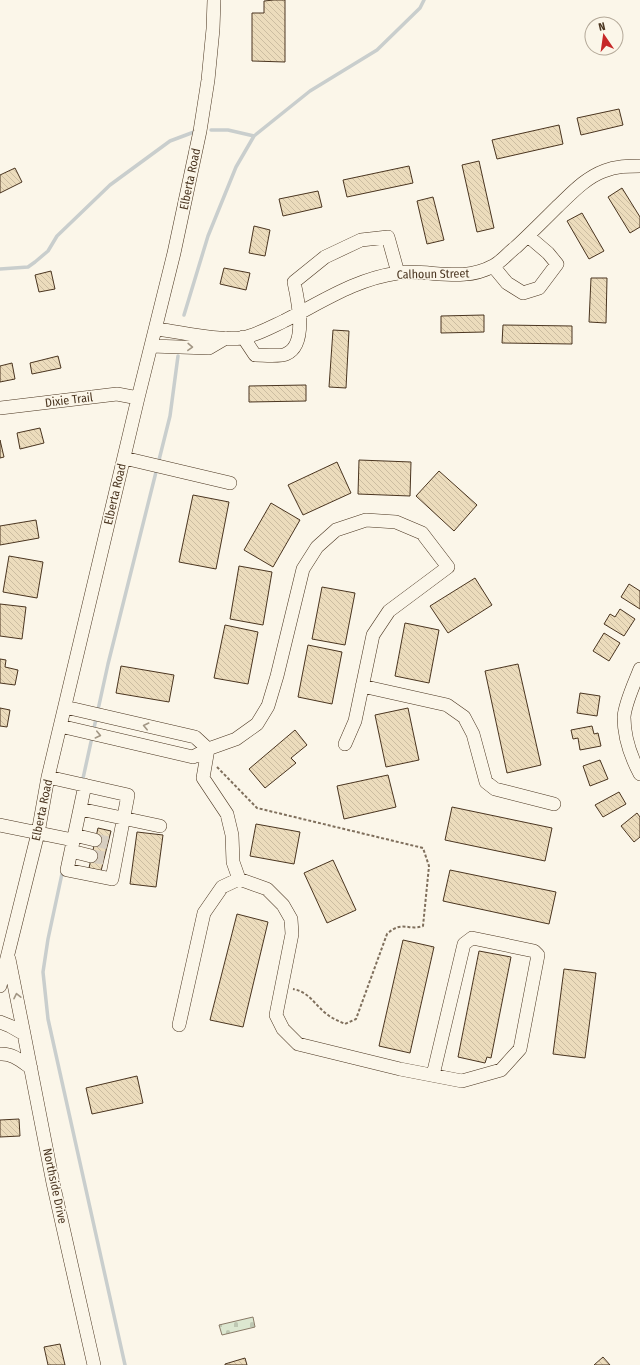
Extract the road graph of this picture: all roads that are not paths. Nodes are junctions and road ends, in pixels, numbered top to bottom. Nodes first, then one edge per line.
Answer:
1 (214, 0) edge
2 (640, 166) edge
3 (528, 236) junction
4 (493, 266) junction
5 (398, 273) junction
6 (300, 313) junction
7 (156, 329) junction
8 (226, 338) junction
9 (243, 338) junction
10 (151, 346) junction
11 (138, 398) junction
12 (0, 408) edge
13 (124, 458) junction
14 (230, 484) dead end
15 (640, 669) edge
16 (362, 686) junction
17 (65, 707) junction
18 (60, 726) junction
19 (173, 732) junction
20 (345, 744) dead end
21 (169, 752) junction
22 (207, 753) junction
23 (640, 774) edge
24 (48, 777) junction
25 (85, 785) junction
26 (554, 804) dead end
27 (80, 809) junction
28 (124, 819) junction
29 (0, 824) edge
30 (160, 826) dead end
31 (38, 833) junction
32 (73, 842) junction
33 (107, 843) junction
34 (104, 858) junction
35 (238, 879) junction
36 (8, 956) junction
37 (0, 986) edge
38 (0, 1022) edge
39 (179, 1025) dead end
40 (24, 1034) junction
41 (0, 1054) edge
42 (31, 1068) junction
43 (433, 1075) junction
44 (94, 1365) edge

1 - 7 street, Elberta Road
2 - 3 street, Calhoun Street
3 - 4 street, Calhoun Street
3 - 4 street
4 - 5 street, Calhoun Street
5 - 6 street, Calhoun Street
5 - 6 street
6 - 9 street, Calhoun Street
6 - 9 street
7 - 8 street, Calhoun Street
7 - 10 street, Elberta Road
8 - 9 street, Calhoun Street
10 -> 8 street
10 - 11 street, Elberta Road
11 - 12 street, Dixie Trail
11 - 13 street, Elberta Road
13 - 14 street
13 - 17 street, Elberta Road
15 - 23 street
16 - 20 street
16 - 22 street
16 - 26 street
17 - 18 street, Elberta Road
19 -> 17 street
18 -> 21 street
18 - 24 street, Elberta Road
19 - 21 street
19 - 22 street
21 - 22 street
22 - 35 street
24 - 25 street
24 - 31 street, Elberta Road
25 - 27 street
25 - 28 street
27 - 28 street
27 - 32 street
28 - 30 street
28 - 33 street
29 - 31 street
31 - 32 street
31 - 36 street, Elberta Road
32 - 33 street
32 - 34 street
32 - 34 street
33 - 34 street
35 - 39 street
35 - 43 street
36 - 37 street, Elberta Road
40 -> 36 street, Northside Drive
38 - 40 street
40 - 42 street, Northside Drive
41 - 42 street
42 - 44 street, Northside Drive
43 - 43 street

